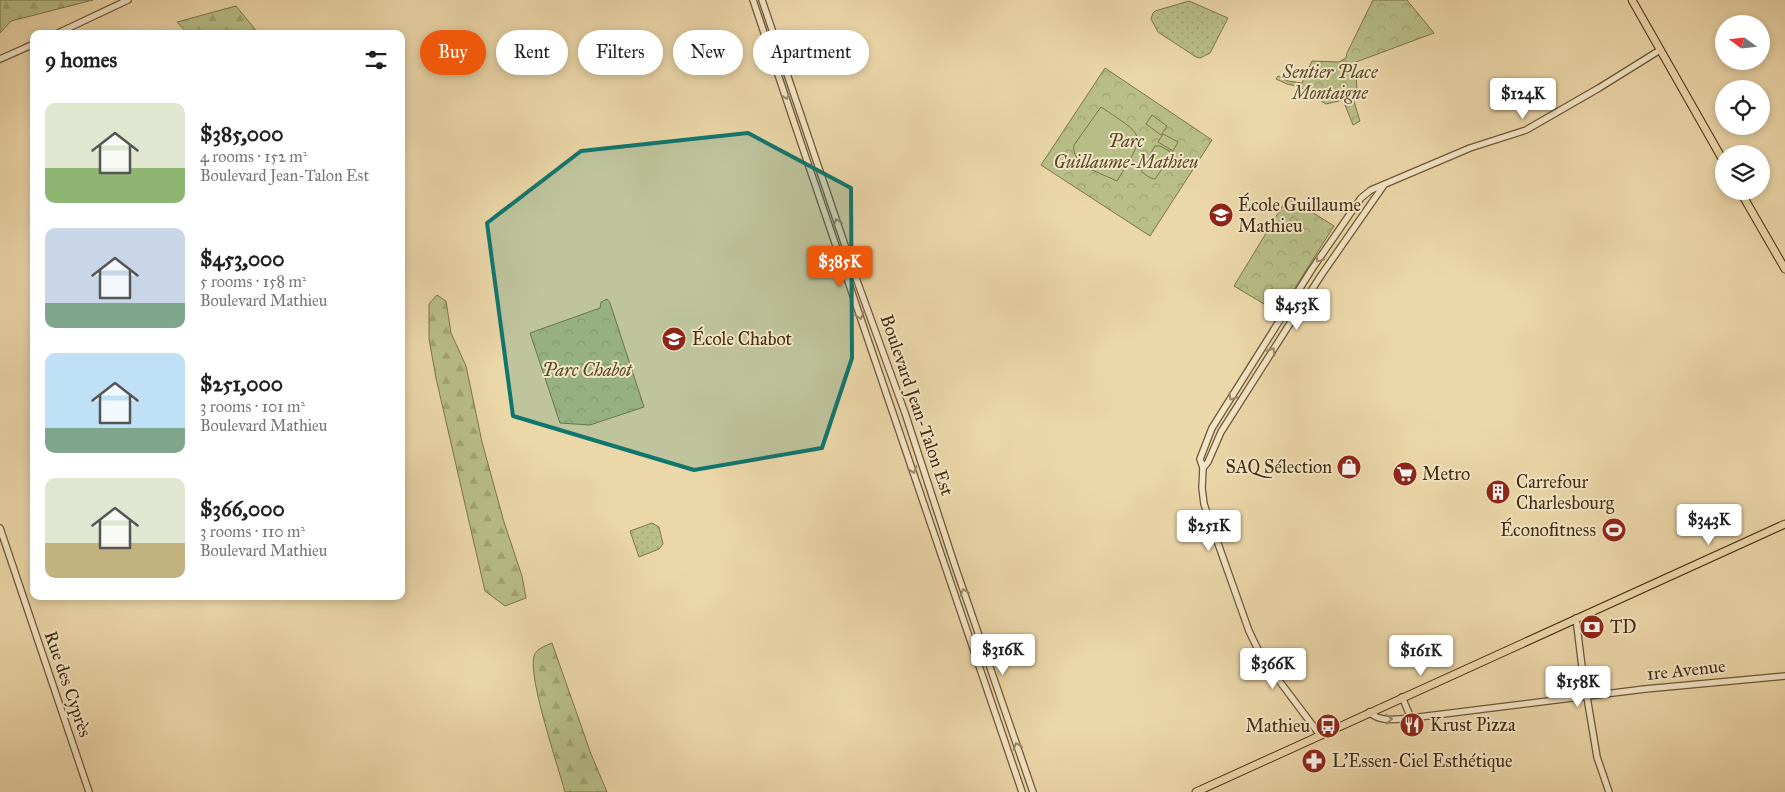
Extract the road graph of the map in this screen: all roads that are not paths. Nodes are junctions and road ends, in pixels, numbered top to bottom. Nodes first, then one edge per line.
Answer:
1 (128, 0) edge
2 (753, 0) edge
3 (762, 0) edge
4 (1632, 0) edge
5 (64, 30) edge
6 (30, 46) edge
7 (1660, 50) junction
8 (0, 59) edge
9 (1715, 146) edge
10 (1384, 185) junction
11 (1745, 200) edge
12 (1785, 268) edge
13 (1202, 468) junction
14 (1785, 524) edge
15 (0, 528) edge
16 (1576, 618) junction
17 (1785, 676) edge
18 (1586, 696) junction
19 (1402, 697) junction
20 (1369, 712) junction
21 (1411, 718) junction
22 (1320, 735) junction
23 (89, 792) edge
24 (1022, 792) edge
25 (1033, 792) edge
26 (1196, 792) edge
27 (1609, 792) edge

1 - 5 street
2 -> 24 street, Boulevard Jean-Talon Est
25 -> 3 street, Boulevard Jean-Talon Est
4 - 7 main road
6 - 8 street
7 - 9 main road
7 - 10 street
13 -> 10 street
10 -> 13 street
11 - 12 main road
13 - 22 street
14 - 16 main road
15 - 23 street, Rue des Cyprès
16 - 18 street
16 - 19 main road
17 - 18 street, 1re Avenue
18 - 21 street, 1re Avenue
18 - 27 street
19 - 20 main road
19 - 21 street
20 -> 21 street, 1re Avenue
20 - 22 main road
22 - 26 main road

